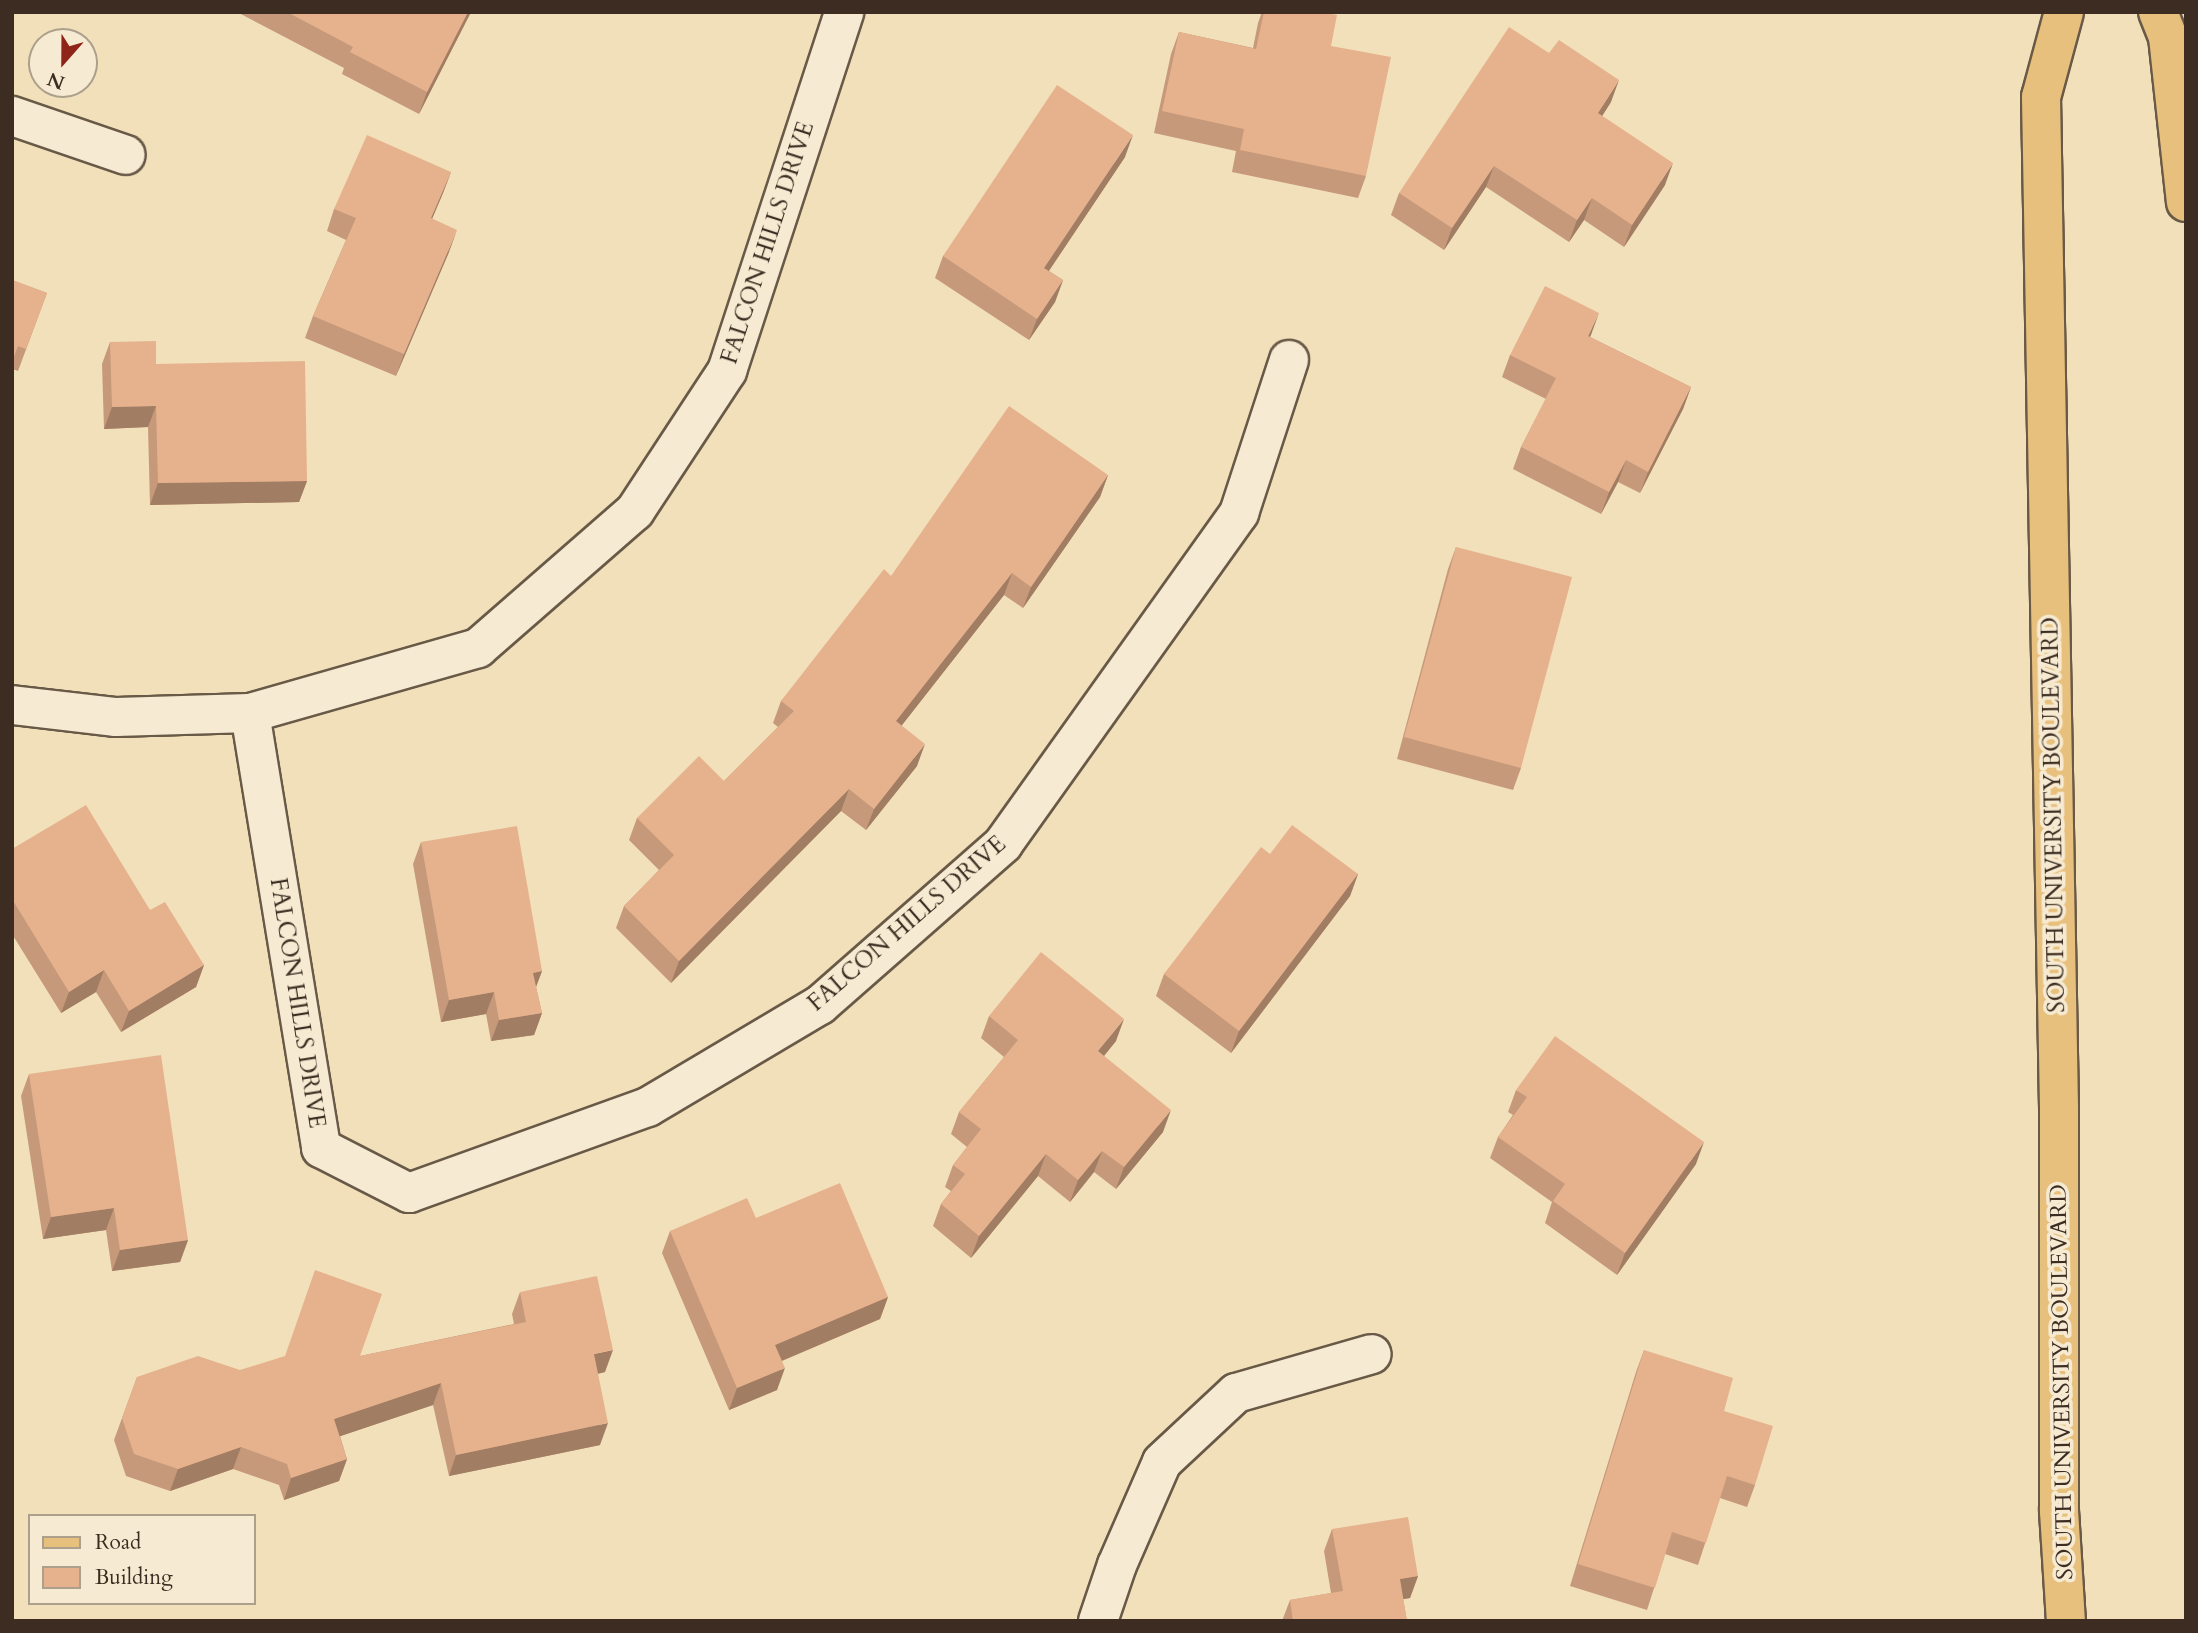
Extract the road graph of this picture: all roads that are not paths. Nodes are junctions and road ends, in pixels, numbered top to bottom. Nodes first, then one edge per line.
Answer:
1 (844, 12) edge
2 (2064, 12) edge
3 (2158, 12) edge
4 (12, 116) edge
5 (126, 155) dead end
6 (2186, 202) edge
7 (1289, 360) dead end
8 (12, 705) edge
9 (250, 713) junction
10 (1372, 1354) dead end
11 (1098, 1621) edge
12 (2066, 1621) edge

1 - 9 street, FALCON HILLS DRIVE
2 - 12 main road, SOUTH UNIVERSITY BOULEVARD
3 - 6 main road
4 - 5 street
7 - 9 street, FALCON HILLS DRIVE
8 - 9 street, FALCON HILLS DRIVE
10 - 11 street

